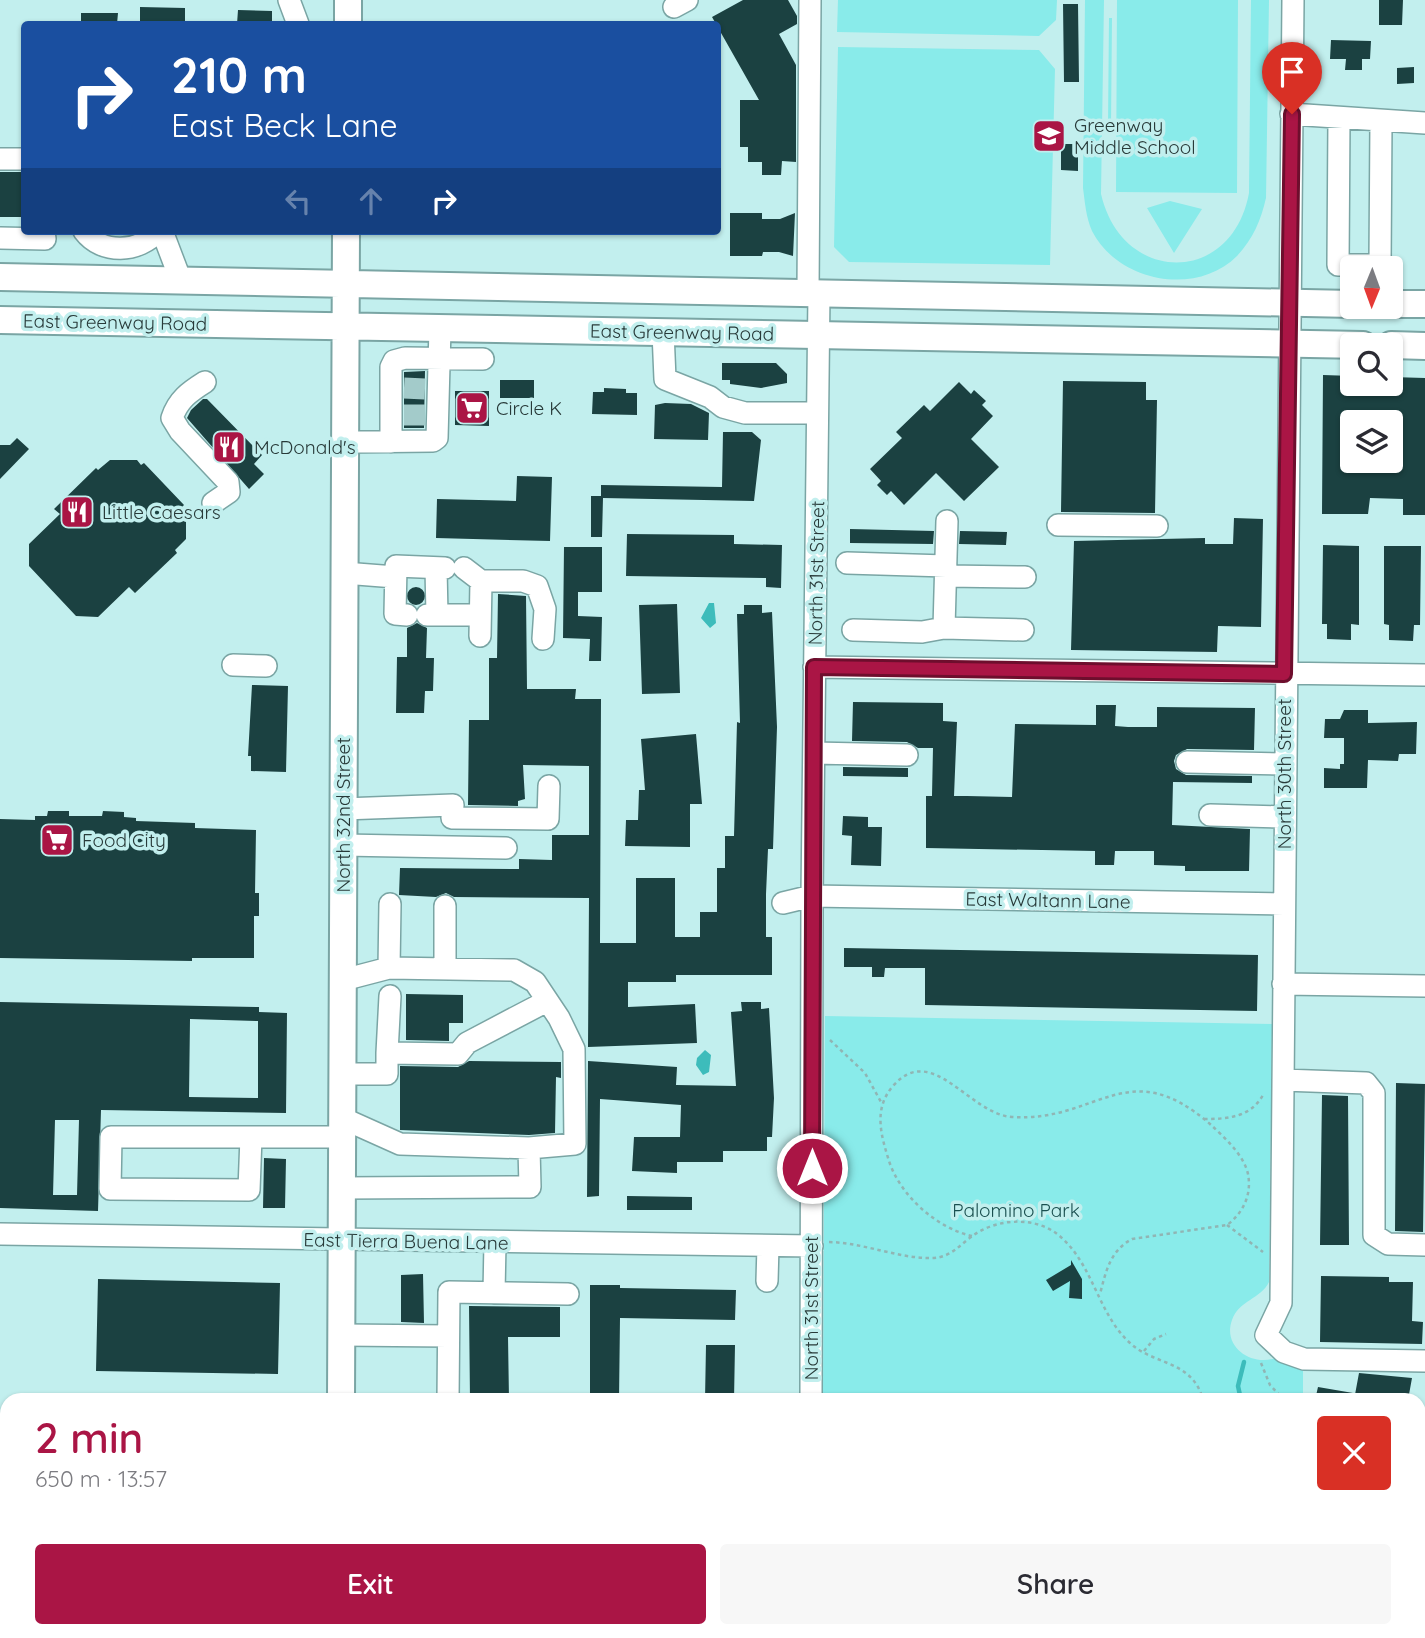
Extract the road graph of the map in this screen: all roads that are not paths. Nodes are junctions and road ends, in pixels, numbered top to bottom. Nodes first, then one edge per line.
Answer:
1 (289, 0) edge
2 (348, 0) edge
3 (810, 0) edge
4 (1293, 0) edge
5 (297, 21) edge
6 (348, 21) edge
7 (1292, 114) junction
8 (1339, 118) junction
9 (1381, 121) junction
10 (1425, 123) edge
11 (0, 159) edge
12 (21, 159) edge
13 (44, 235) edge
14 (88, 235) edge
15 (154, 235) edge
16 (162, 235) edge
17 (346, 235) edge
18 (0, 238) edge
19 (110, 247) junction
20 (0, 277) edge
21 (92, 279) junction
22 (181, 281) junction
23 (345, 284) junction
24 (608, 289) junction
25 (814, 293) junction
26 (1289, 303) junction
27 (1340, 304) edge
28 (1404, 304) edge
29 (1425, 304) edge
30 (0, 320) edge
31 (87, 322) junction
32 (345, 327) junction
33 (440, 328) junction
34 (608, 331) junction
35 (663, 332) junction
36 (818, 334) junction
37 (1289, 344) junction
38 (1340, 345) edge
39 (1403, 345) edge
40 (1425, 346) edge
41 (440, 359) junction
42 (483, 359) dead end
43 (205, 382) dead end
44 (415, 389) junction
45 (817, 413) junction
46 (344, 442) junction
47 (391, 442) junction
48 (213, 503) dead end
49 (947, 521) dead end
50 (1058, 524) dead end
51 (1157, 526) dead end
52 (847, 563) dead end
53 (448, 568) junction
54 (946, 571) junction
55 (344, 573) junction
56 (395, 577) junction
57 (1025, 577) dead end
58 (481, 581) junction
59 (424, 615) junction
60 (944, 628) junction
61 (853, 630) dead end
62 (1023, 630) dead end
63 (543, 639) dead end
64 (233, 665) dead end
65 (266, 666) dead end
66 (814, 667) junction
67 (1284, 674) junction
68 (1425, 675) edge
69 (814, 752) junction
70 (907, 755) dead end
71 (1187, 762) dead end
72 (1284, 764) junction
73 (549, 786) dead end
74 (343, 809) junction
75 (1210, 815) dead end
76 (1284, 817) junction
77 (343, 845) junction
78 (506, 848) dead end
79 (812, 896) junction
80 (783, 903) dead end
81 (390, 904) dead end
82 (1283, 904) junction
83 (445, 906) dead end
84 (389, 968) junction
85 (445, 969) junction
86 (343, 980) junction
87 (1283, 984) junction
88 (1425, 986) edge
89 (390, 996) dead end
90 (547, 1001) junction
91 (387, 1053) junction
92 (342, 1074) junction
93 (1275, 1084) junction
94 (342, 1127) junction
95 (251, 1137) junction
96 (528, 1148) junction
97 (342, 1188) junction
98 (0, 1234) edge
99 (342, 1241) junction
100 (495, 1243) junction
101 (819, 1244) junction
102 (1425, 1245) edge
103 (768, 1246) junction
104 (767, 1281) dead end
105 (494, 1293) junction
106 (568, 1294) dead end
107 (342, 1335) junction
108 (448, 1336) junction
109 (1425, 1362) edge
110 (341, 1393) edge
111 (448, 1393) edge
112 (811, 1393) edge

1 - 5 street
2 - 6 main road
3 - 25 street, North 31st Street
4 - 7 street, North 30th Street
7 - 8 street
7 - 26 street, North 30th Street
8 - 9 street
8 - 9 street
9 - 10 street
11 - 12 street
13 - 18 street
14 - 19 street
15 - 19 street
16 - 22 street
17 - 23 main road, North 32nd Street
19 - 21 street
20 - 21 main road
21 - 22 main road
21 - 31 main road
22 - 23 main road
23 - 24 main road
23 - 32 main road, North 32nd Street
24 - 25 main road
24 - 34 main road
25 - 26 main road
25 - 36 street, North 31st Street
26 - 27 main road
26 - 37 street, North 30th Street
28 - 29 main road
30 - 31 main road, East Greenway Road
31 - 32 main road, East Greenway Road
32 - 33 main road, East Greenway Road
32 - 46 main road, North 32nd Street
33 - 34 main road, East Greenway Road
33 - 41 street
34 - 35 main road, East Greenway Road
35 - 36 main road, East Greenway Road
35 - 45 street
36 - 37 main road, East Greenway Road
36 - 45 street, North 31st Street
37 - 38 main road, East Greenway Road
37 - 67 street, North 30th Street
39 - 40 main road
41 - 42 street
41 - 44 street
41 - 44 street
43 - 48 street
44 - 47 street
44 - 47 street
45 - 66 street, North 31st Street
46 - 47 street
46 - 55 main road, North 32nd Street
49 - 54 street
50 - 51 street
52 - 54 street
53 - 56 street
53 - 58 street
53 - 59 street
54 - 57 street
54 - 60 street
55 - 56 street
55 - 74 main road, North 32nd Street
56 - 59 street
58 - 59 street
58 - 63 street
60 - 61 street
60 - 62 street
64 - 65 street
66 - 67 street
66 - 69 street, North 31st Street
67 - 68 street
67 - 72 street, North 30th Street
69 - 70 street
69 - 79 street, North 31st Street
71 - 72 street
72 - 76 street, North 30th Street
73 - 74 street
74 - 77 main road, North 32nd Street
75 - 76 street
76 - 82 street, North 30th Street
77 - 78 street
77 - 86 main road, North 32nd Street
79 - 80 street, East Waltann Lane
79 - 82 street, East Waltann Lane
79 - 101 street, North 31st Street
81 - 84 street
82 - 87 street, North 30th Street
83 - 85 street
84 - 85 street
84 - 86 street
85 - 90 street
86 - 92 main road, North 32nd Street
87 - 88 street
87 - 93 street, North 30th Street
89 - 91 street
90 - 91 street
90 - 96 street
91 - 92 street
92 - 94 main road, North 32nd Street
93 - 102 street
93 - 109 street, North 30th Street
94 - 95 street
94 - 96 street
94 - 97 main road, North 32nd Street
95 - 95 street
96 - 97 street
97 - 99 main road, North 32nd Street
98 - 99 street, East Tierra Buena Lane
99 - 100 street, East Tierra Buena Lane
99 - 107 main road, North 32nd Street
100 - 103 street, East Tierra Buena Lane
100 - 105 street
101 - 103 street, East Tierra Buena Lane
101 - 112 street, North 31st Street
103 - 104 street
105 - 106 street
105 - 108 street
107 - 108 street
107 - 110 main road, North 32nd Street
108 - 111 street

